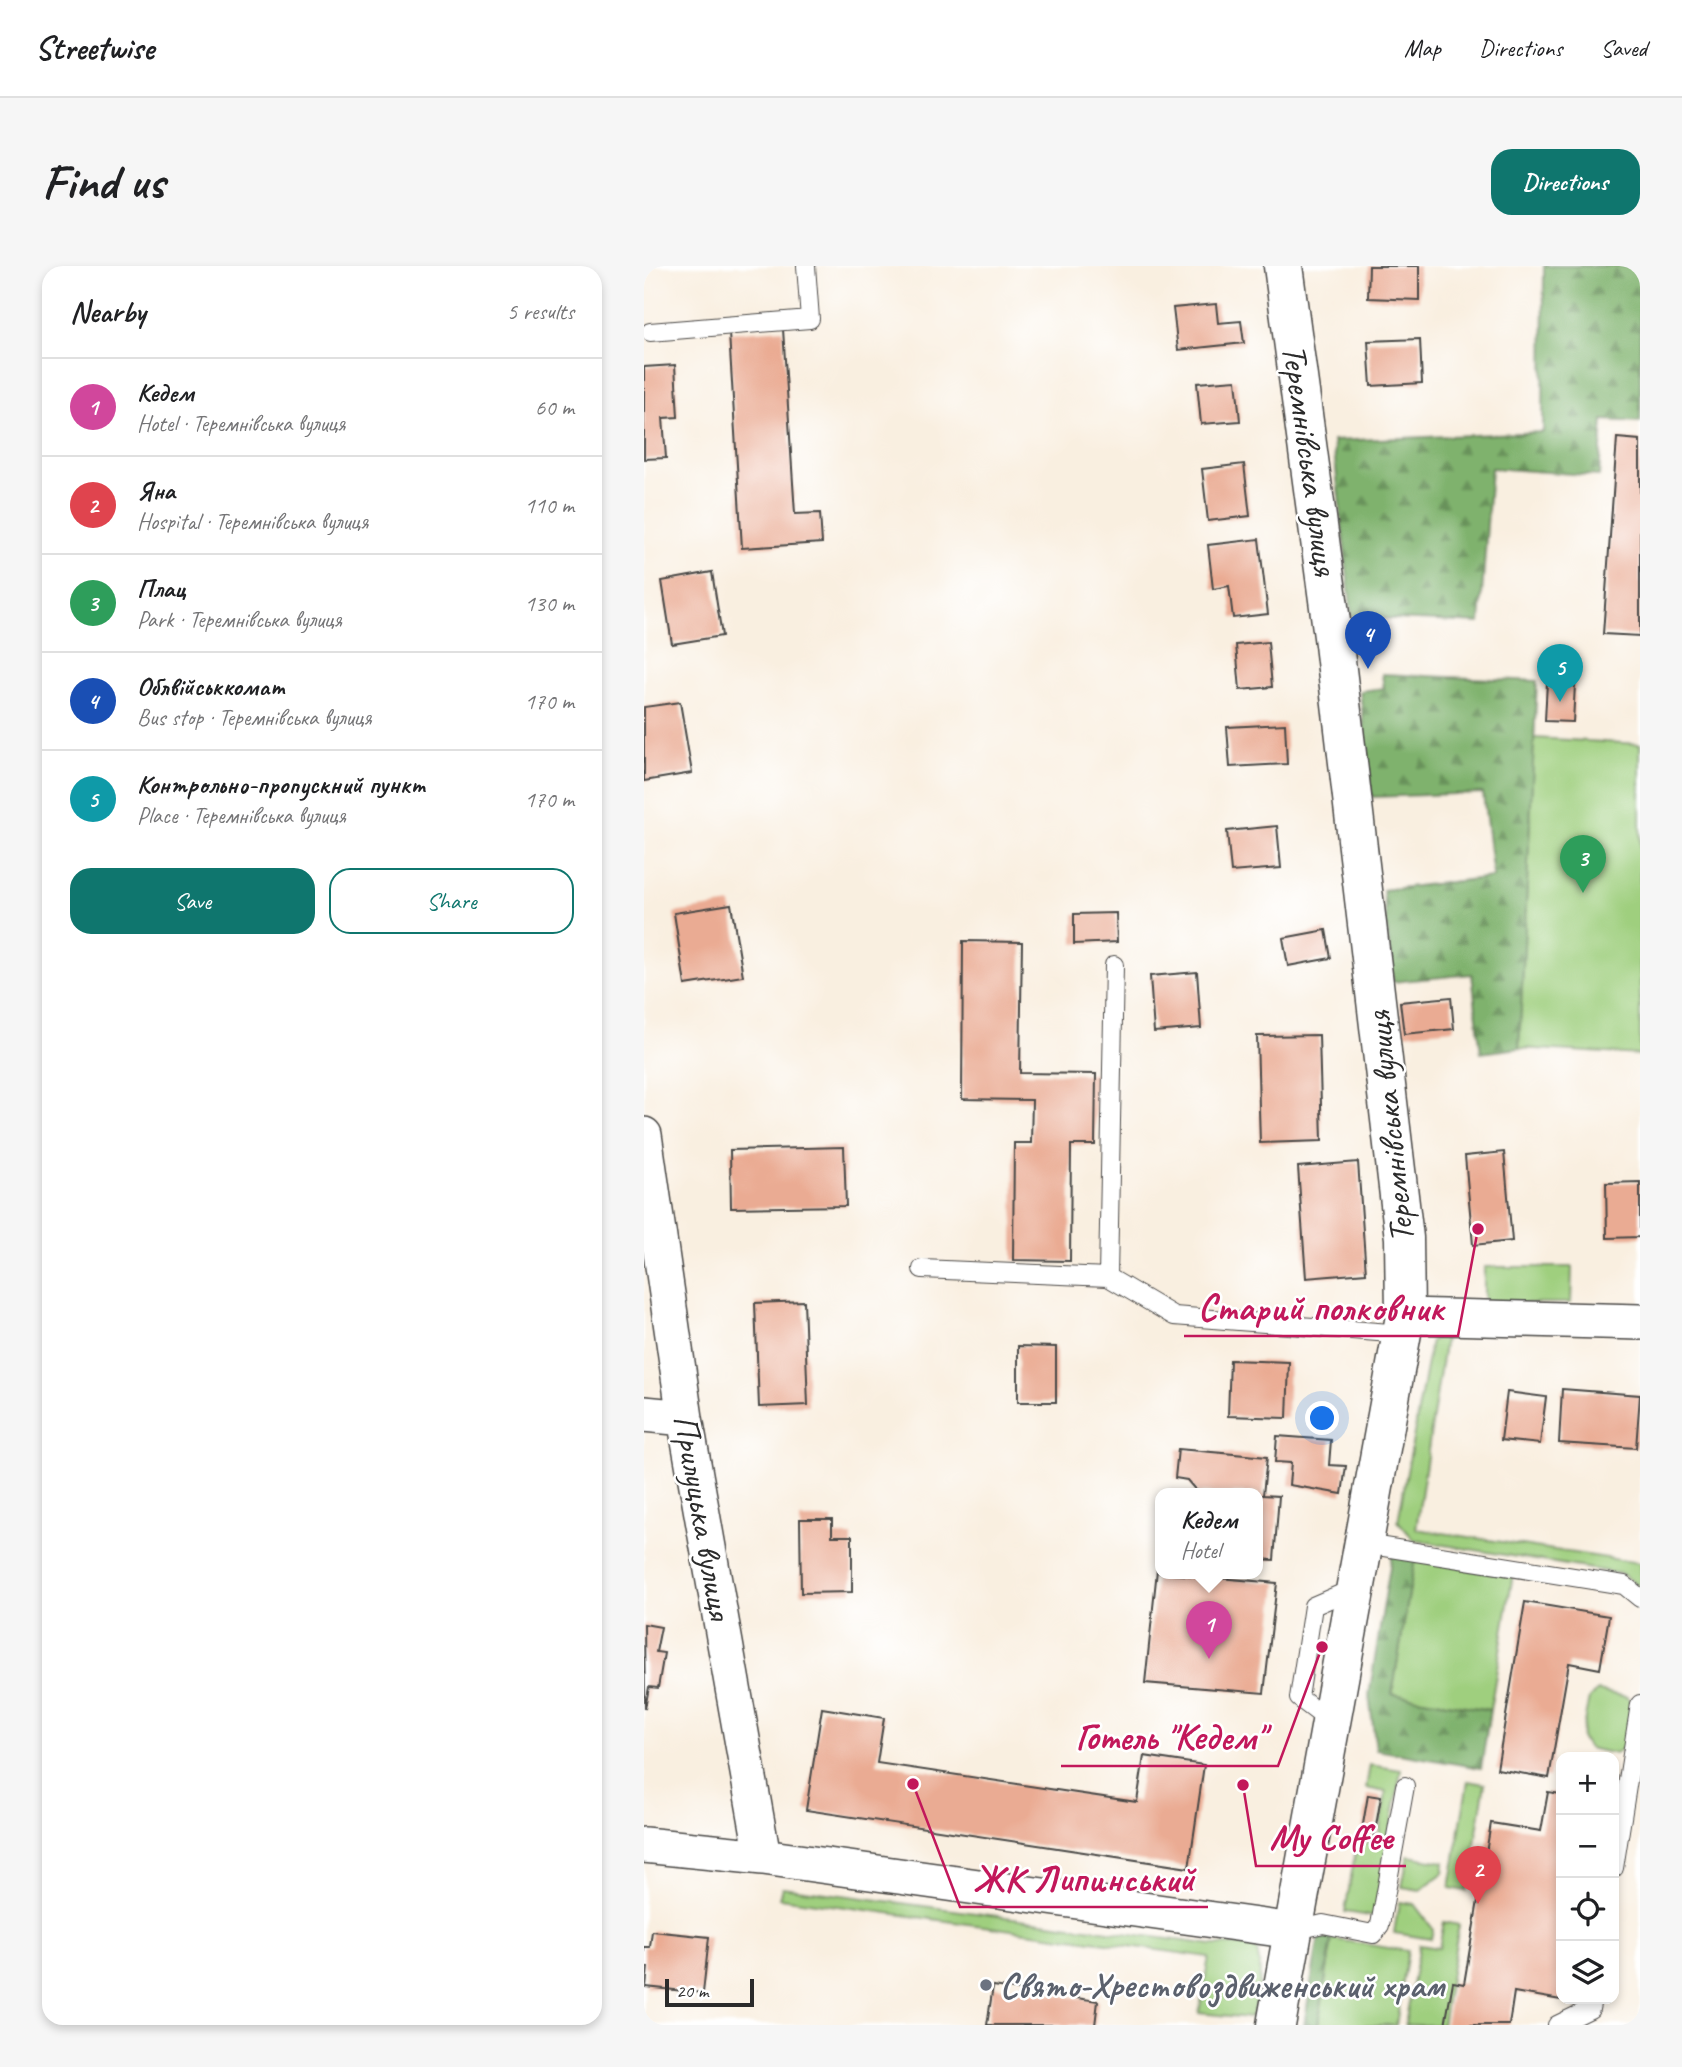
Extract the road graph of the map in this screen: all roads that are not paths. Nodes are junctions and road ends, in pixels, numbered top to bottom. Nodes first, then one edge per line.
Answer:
1 (806, 266) edge
2 (1283, 266) edge
3 (650, 332) dead end
4 (1114, 965) dead end
5 (644, 1135) edge
6 (922, 1269) dead end
7 (1108, 1277) junction
8 (1640, 1322) edge
9 (1404, 1325) junction
10 (644, 1414) edge
11 (685, 1418) junction
12 (1365, 1544) junction
13 (1640, 1598) edge
14 (1640, 1704) edge
15 (1405, 1786) dead end
16 (1633, 1797) edge
17 (644, 1845) edge
18 (1619, 1849) edge
19 (763, 1857) junction
20 (1293, 1931) junction
21 (1591, 2004) edge
22 (1276, 2025) edge
23 (1558, 2025) edge

1 - 3 lane
2 - 9 street, Теремнівська вулиця
4 - 7 lane
5 - 11 street, Прилуцька вулиця
6 - 7 lane
7 - 9 lane
8 - 9 street
9 - 12 street, Теремнівська вулиця
10 - 11 street
11 - 19 street, Прилуцька вулиця
12 - 13 lane
12 - 20 street, Теремнівська вулиця
14 - 16 lane
15 - 20 lane
16 - 18 lane
17 - 19 street
19 - 20 street
20 - 22 street, Теремнівська вулиця
21 - 23 lane

